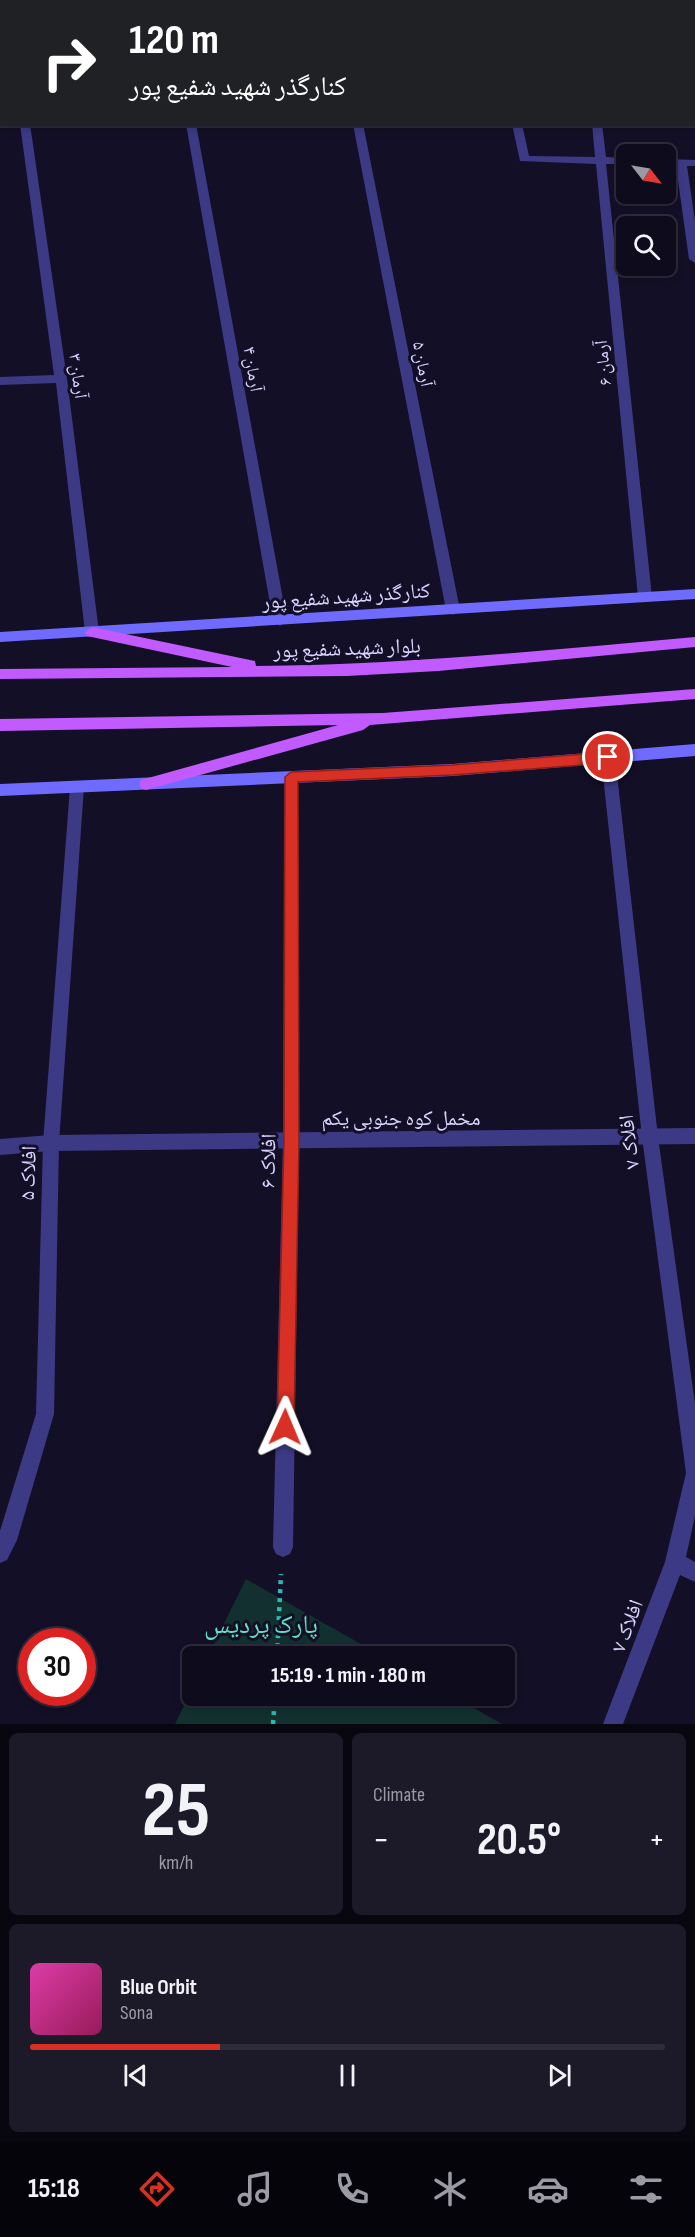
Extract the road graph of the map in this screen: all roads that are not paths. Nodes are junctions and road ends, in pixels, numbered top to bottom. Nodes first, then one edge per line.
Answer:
1 (24, 126) edge
2 (191, 126) edge
3 (358, 126) edge
4 (517, 126) edge
5 (597, 126) edge
6 (600, 160) junction
7 (616, 161) edge
8 (676, 162) edge
9 (681, 162) junction
10 (695, 163) edge
11 (695, 258) edge
12 (61, 379) junction
13 (0, 381) edge
14 (695, 594) edge
15 (645, 597) junction
16 (453, 610) junction
17 (280, 621) junction
18 (92, 632) junction
19 (0, 638) edge
20 (695, 642) edge
21 (279, 671) junction
22 (0, 674) edge
23 (695, 694) edge
24 (383, 719) junction
25 (0, 725) edge
26 (695, 750) edge
27 (608, 757) junction
28 (291, 777) junction
29 (146, 784) junction
30 (77, 787) junction
31 (0, 790) edge
32 (695, 1136) edge
33 (650, 1137) junction
34 (291, 1140) junction
35 (51, 1143) junction
36 (0, 1147) edge
37 (283, 1546) road end
38 (0, 1553) edge
39 (675, 1562) junction
40 (695, 1572) edge
41 (613, 1724) edge

1 - 12 street, آرمان ۳
2 - 17 street, آرمان ۴
3 - 16 street, آرمان ۵
4 - 6 street
5 - 6 street, آرمان ۶
6 - 7 street
6 - 15 street, آرمان ۶
8 - 9 street
9 - 10 street
9 - 11 street
12 - 13 street
12 - 18 street, آرمان ۳
14 - 15 main road, کنارگذر شهید شفیع پور
15 - 16 main road, کنارگذر شهید شفیع پور
16 - 17 main road, کنارگذر شهید شفیع پور
17 - 18 main road, کنارگذر شهید شفیع پور
18 - 19 main road, کنارگذر شهید شفیع پور
18 - 21 main road
20 - 21 main road, بلوار شهید شفیع پور
21 - 22 main road, بلوار شهید شفیع پور
23 - 24 main road
24 - 25 main road
24 - 29 main road
26 - 27 main road
27 - 28 main road
27 - 33 street, افلاک ۷
28 - 29 main road
28 - 34 street, افلاک ۶
29 - 30 main road
30 - 31 main road
30 - 35 street, افلاک ۵
32 - 33 street, مخمل کوه جنوبی یکم
33 - 34 street, مخمل کوه جنوبی یکم
33 - 39 street, افلاک ۷
34 - 35 street, مخمل کوه جنوبی یکم
34 - 37 street, افلاک ۶
35 - 36 street, مخمل کوه جنوبی یکم
35 - 38 street, افلاک ۵
39 - 40 street
39 - 41 street, افلاک ۷

